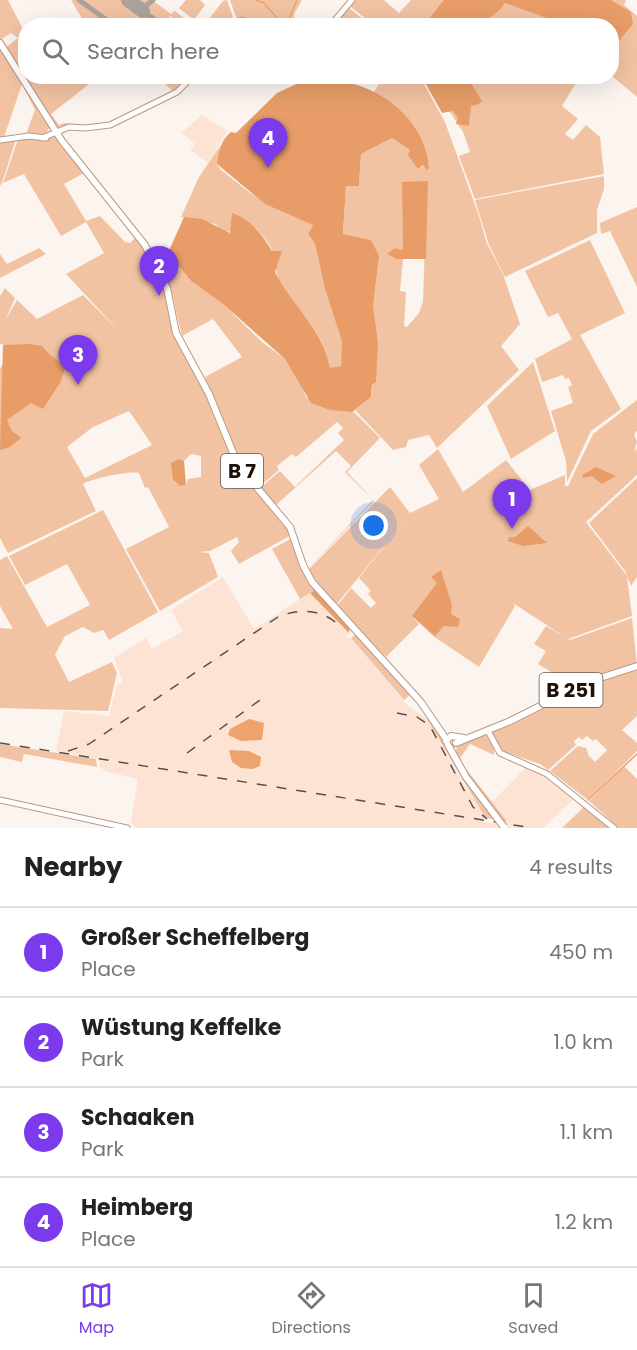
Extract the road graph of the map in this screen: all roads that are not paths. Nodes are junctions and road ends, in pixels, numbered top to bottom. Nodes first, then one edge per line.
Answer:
1 (352, 0) edge
2 (337, 18) edge
3 (0, 43) edge
4 (18, 72) edge
5 (26, 84) edge
6 (185, 84) edge
7 (56, 132) junction
8 (0, 140) edge
9 (637, 666) edge
10 (488, 730) junction
11 (452, 741) junction
12 (0, 800) edge
13 (127, 828) edge
14 (504, 828) edge
15 (614, 828) edge

1 - 2 street
3 - 4 main road, B 7
5 - 7 main road, B 7
6 - 7 street
7 - 8 street
7 - 11 main road, B 7
9 - 10 main road, B 251
10 - 11 main road, B 251
10 - 15 street
11 - 14 main road, B 7, bridge
12 - 13 street

